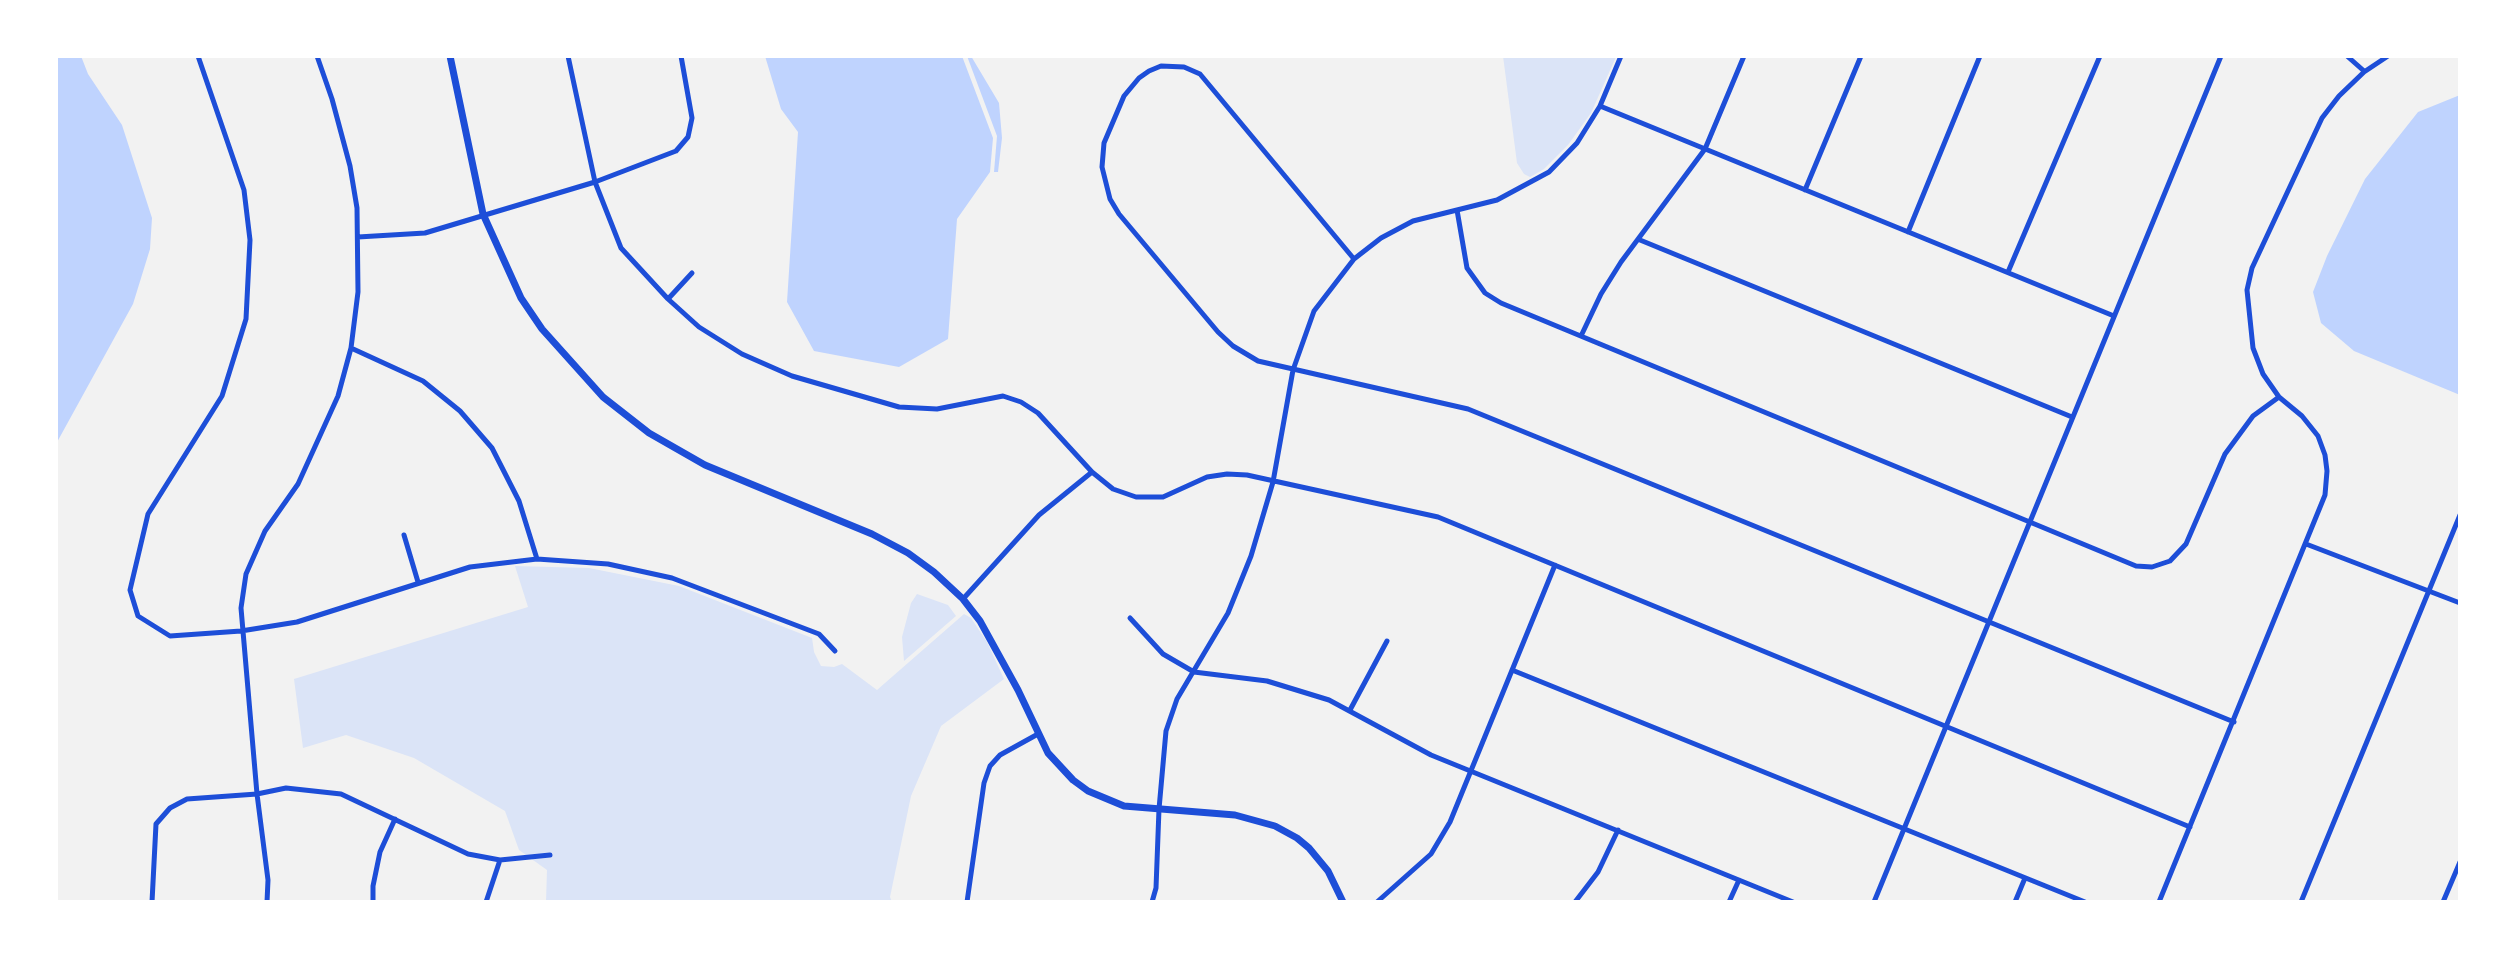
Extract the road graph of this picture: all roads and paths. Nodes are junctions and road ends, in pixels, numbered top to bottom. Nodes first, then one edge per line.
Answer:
1 (198, 56) edge
2 (317, 56) edge
3 (450, 56) edge
4 (568, 56) edge
5 (681, 56) edge
6 (1621, 56) edge
7 (1744, 56) edge
8 (1861, 56) edge
9 (1980, 56) edge
10 (2100, 56) edge
11 (2221, 56) edge
12 (2347, 56) edge
13 (2388, 56) edge
14 (2364, 72) junction
15 (1600, 106) junction
16 (1705, 149) junction
17 (595, 182) junction
18 (1805, 190) junction
19 (1457, 210) junction
20 (483, 214) junction
21 (1908, 232) junction
22 (358, 237) junction
23 (1640, 240) junction
24 (1354, 259) junction
25 (692, 273) dead end
26 (2008, 273) junction
27 (668, 299) junction
28 (2114, 316) junction
29 (1581, 336) junction
30 (351, 348) junction
31 (1293, 370) junction
32 (2279, 397) junction
33 (2072, 417) junction
34 (1092, 472) junction
35 (1273, 482) junction
36 (2460, 515) edge
37 (2029, 521) junction
38 (404, 535) dead end
39 (2306, 544) junction
40 (537, 559) junction
41 (1555, 565) junction
42 (418, 582) junction
43 (2429, 591) junction
44 (963, 599) junction
45 (2460, 603) edge
46 (1130, 618) dead end
47 (1987, 622) junction
48 (241, 631) junction
49 (1387, 641) dead end
50 (835, 651) dead end
51 (1512, 670) junction
52 (1194, 672) junction
53 (1350, 710) junction
54 (2234, 722) junction
55 (1945, 727) junction
56 (1038, 734) junction
57 (1471, 771) junction
58 (257, 794) junction
59 (1159, 809) junction
60 (395, 819) junction
61 (2190, 827) junction
62 (1904, 829) junction
63 (1618, 830) junction
64 (550, 855) dead end
65 (500, 860) junction
66 (2460, 862) edge
67 (2025, 878) junction
68 (1739, 880) junction
69 (152, 902) edge
70 (267, 902) edge
71 (373, 902) edge
72 (486, 902) edge
73 (967, 902) edge
74 (1152, 902) edge
75 (1343, 902) edge
76 (1377, 902) edge
77 (1575, 902) edge
78 (1729, 902) edge
79 (1793, 902) edge
80 (1874, 902) edge
81 (2015, 902) edge
82 (2085, 902) edge
83 (2159, 902) edge
84 (2301, 902) edge
85 (2443, 902) edge

1 - 48 street
2 - 22 street
3 - 20 street
4 - 17 street
5 - 17 street
6 - 15 street
7 - 16 street
8 - 18 street
9 - 21 street
10 - 26 street
11 - 28 street
12 - 14 street
13 - 14 street
14 - 32 street
15 - 16 street
15 - 19 street
16 - 18 street
16 - 23 street
17 - 20 street
17 - 27 street
18 - 21 street
19 - 24 street
19 - 29 street
20 - 22 street
20 - 44 street
21 - 26 street
22 - 30 street
23 - 29 street
23 - 33 street
24 - 31 street
24 - 31 street
25 - 27 street
26 - 28 street
27 - 34 street
28 - 33 street
29 - 37 street
30 - 40 street
30 - 48 street
31 - 35 street
31 - 47 street
32 - 37 street
32 - 39 street
33 - 37 street
34 - 35 street
34 - 44 street
35 - 41 street
35 - 52 street
36 - 43 street
37 - 47 street
38 - 42 street
39 - 43 street
39 - 54 street
40 - 42 street
40 - 50 street
41 - 51 street
41 - 55 street
42 - 48 street
43 - 45 street
43 - 84 street
44 - 56 street
46 - 52 street
47 - 54 street
47 - 55 street
48 - 58 street
49 - 53 street
51 - 57 street
51 - 62 street
52 - 53 street
52 - 59 street
53 - 57 street
54 - 61 street
55 - 61 street
55 - 62 street
56 - 59 street
56 - 73 street
57 - 63 street
57 - 76 street
58 - 60 street
58 - 69 street
58 - 70 street
59 - 74 street
59 - 75 street
60 - 65 street
60 - 71 street
61 - 83 street
62 - 67 street
62 - 80 street
63 - 68 street
63 - 77 street
64 - 65 street
65 - 72 street
66 - 85 street
67 - 81 street
67 - 82 street
68 - 78 street
68 - 79 street

